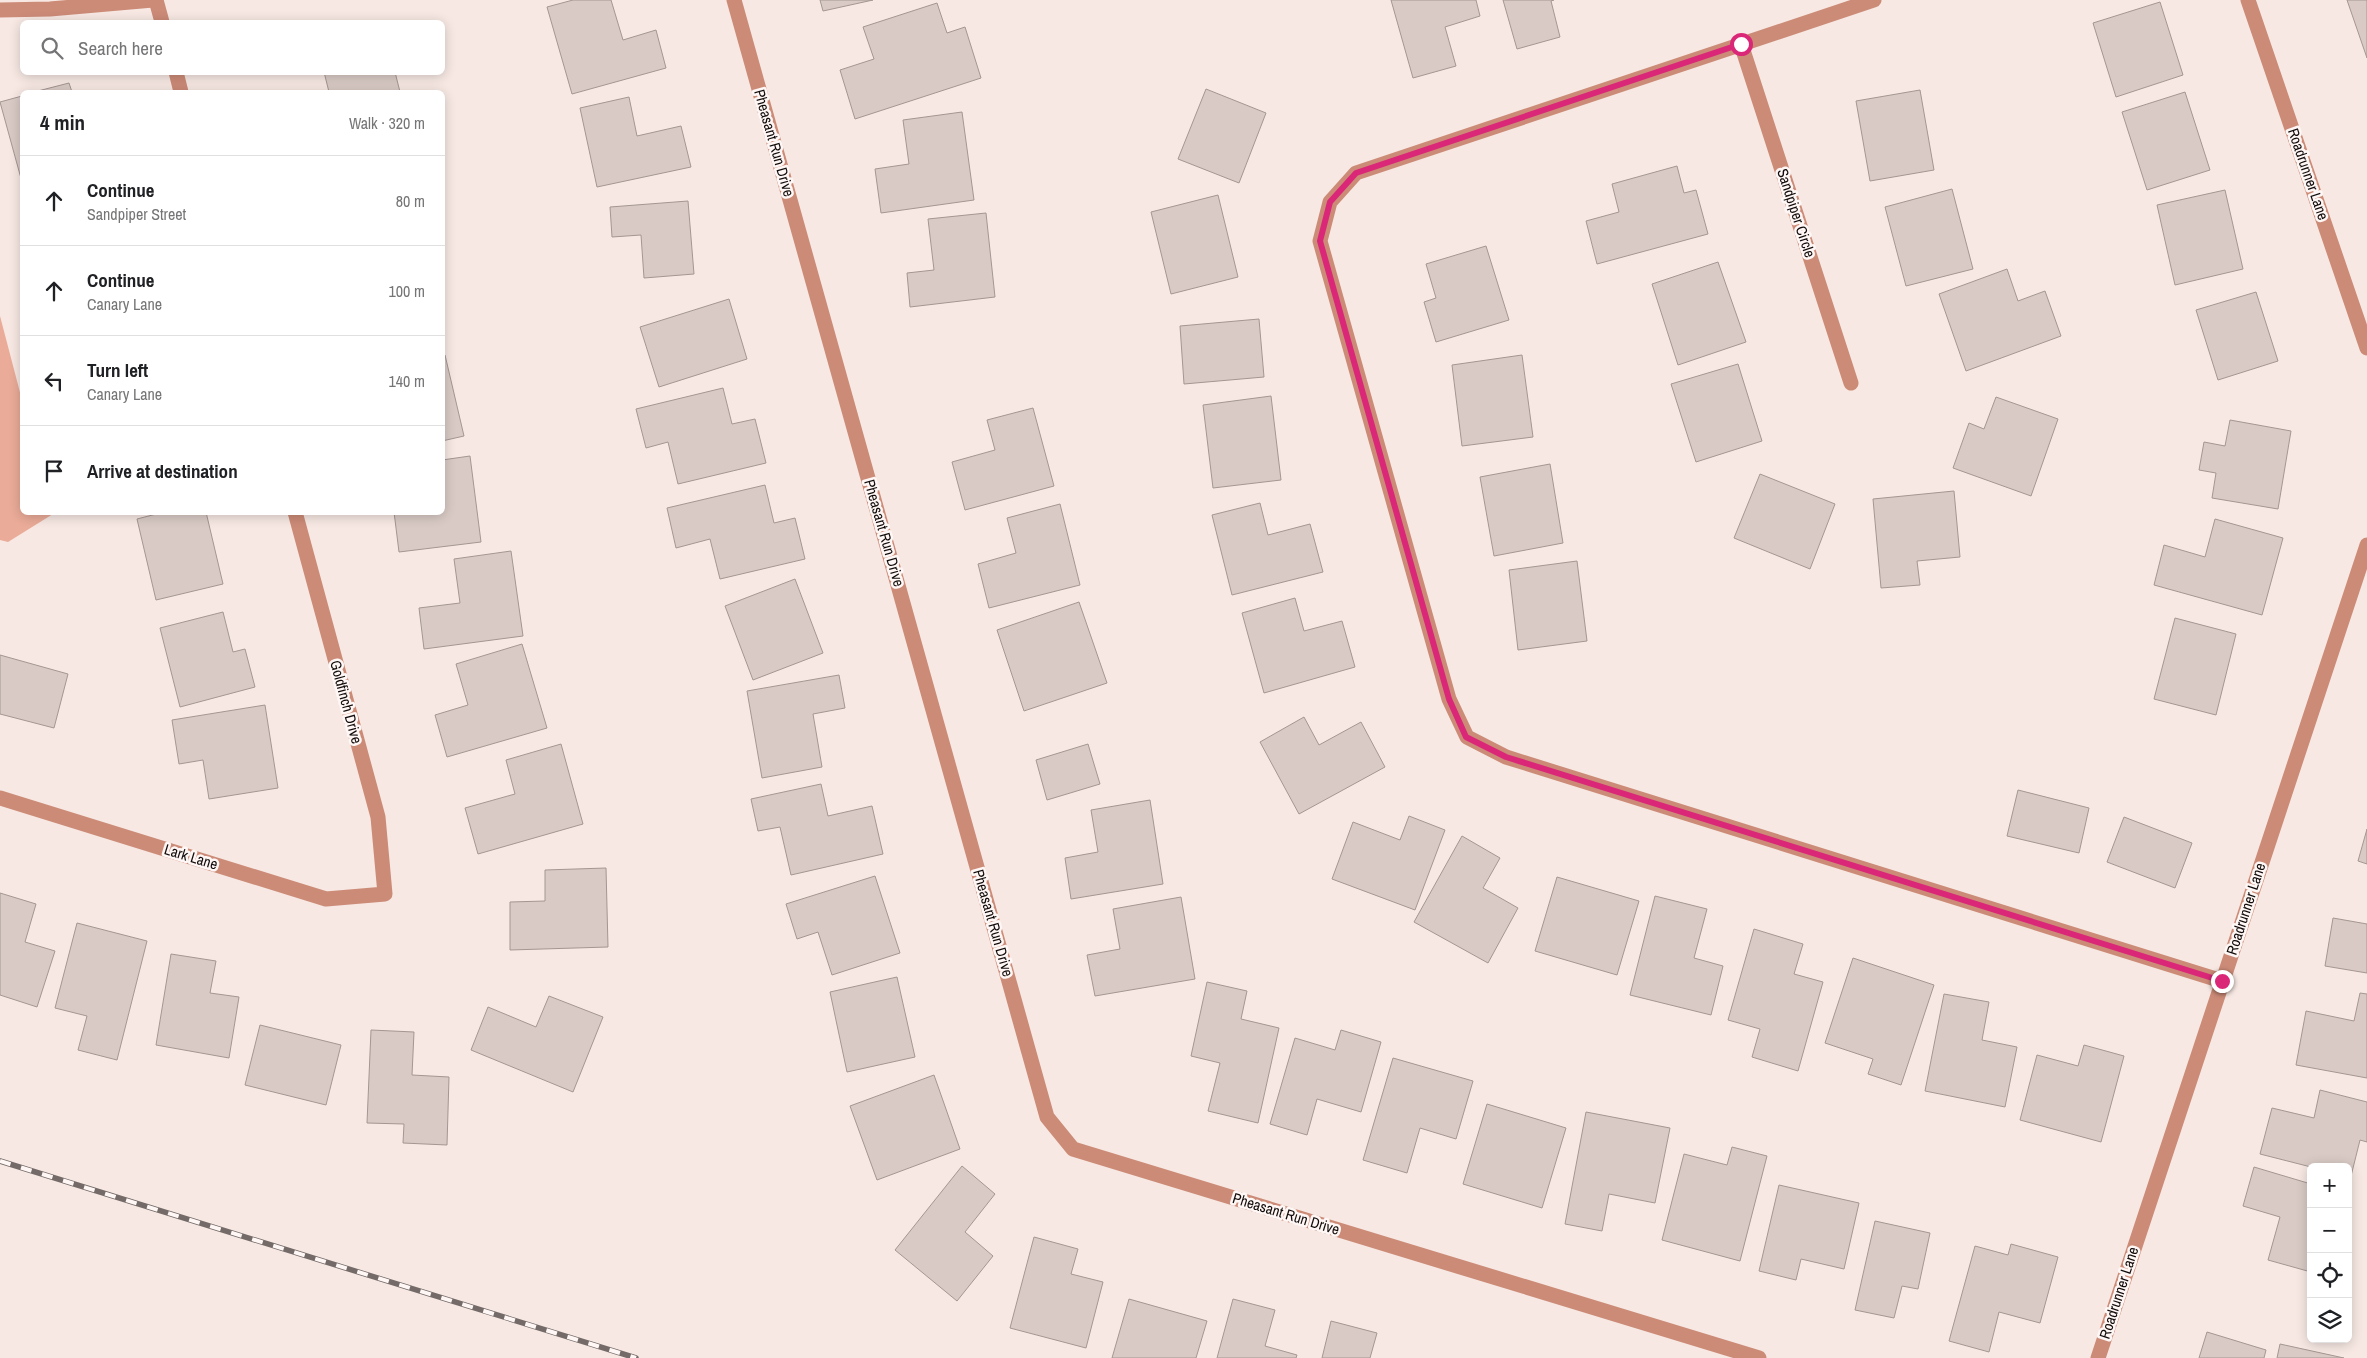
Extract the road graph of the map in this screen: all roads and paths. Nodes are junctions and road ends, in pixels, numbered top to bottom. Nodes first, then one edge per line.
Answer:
1 (155, 0) edge
2 (734, 0) edge
3 (1874, 0) edge
4 (2248, 0) edge
5 (0, 10) edge
6 (161, 20) edge
7 (1741, 44) junction
8 (177, 75) edge
9 (180, 90) edge
10 (2367, 348) edge
11 (1850, 382) dead end
12 (296, 515) edge
13 (2367, 545) edge
14 (0, 798) edge
15 (385, 894) joint
16 (2222, 981) junction
17 (1759, 1358) edge
18 (2098, 1358) edge

1 - 5 street
1 - 6 street
2 - 17 street, Pheasant Run Drive
3 - 7 street
4 - 10 street, Roadrunner Lane
7 - 11 street, Sandpiper Circle
7 - 16 street
8 - 9 street
12 - 15 street, Goldfinch Drive
13 - 16 street, Roadrunner Lane
14 - 15 street, Lark Lane
16 - 18 street, Roadrunner Lane

